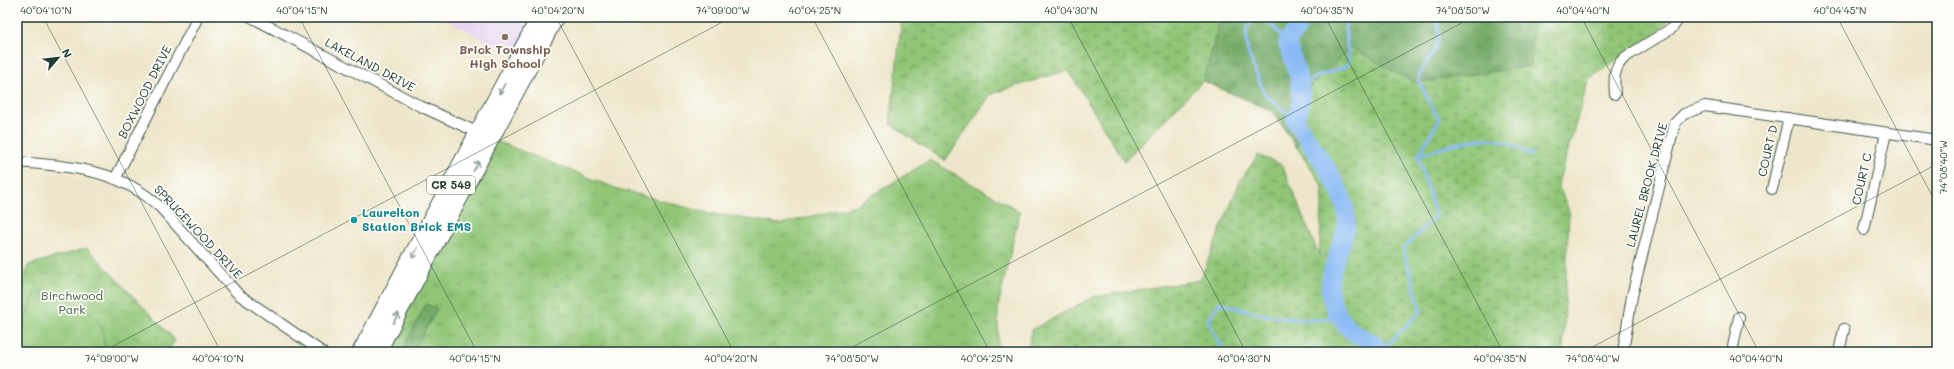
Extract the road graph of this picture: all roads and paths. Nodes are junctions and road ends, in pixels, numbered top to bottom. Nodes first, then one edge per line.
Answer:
1 (198, 17) edge
2 (251, 17) edge
3 (540, 17) edge
4 (555, 17) edge
5 (1680, 17) edge
6 (1615, 94) dead end
7 (1789, 118) junction
8 (479, 133) junction
9 (1886, 133) junction
10 (1937, 140) edge
11 (17, 162) edge
12 (115, 178) junction
13 (1772, 189) dead end
14 (1864, 230) dead end
15 (1739, 317) dead end
16 (1844, 329) dead end
17 (322, 352) edge
18 (362, 352) edge
19 (377, 352) edge
20 (1623, 352) edge
21 (1732, 352) edge
22 (1839, 352) edge

1 - 12 street, BOXWOOD DRIVE
2 - 8 street, LAKELAND DRIVE
3 -> 8 main road, CR 549
19 -> 4 main road, CR 549
5 - 6 street
7 - 9 street, LAUREL BROOK DRIVE
7 - 13 street, COURT D
7 - 20 street, LAUREL BROOK DRIVE
8 -> 18 main road, CR 549
9 - 10 street, LAUREL BROOK DRIVE
9 - 14 street, COURT C
11 - 12 street, SPRUCEWOOD DRIVE
12 - 17 street, SPRUCEWOOD DRIVE
15 - 21 street
16 - 22 street

